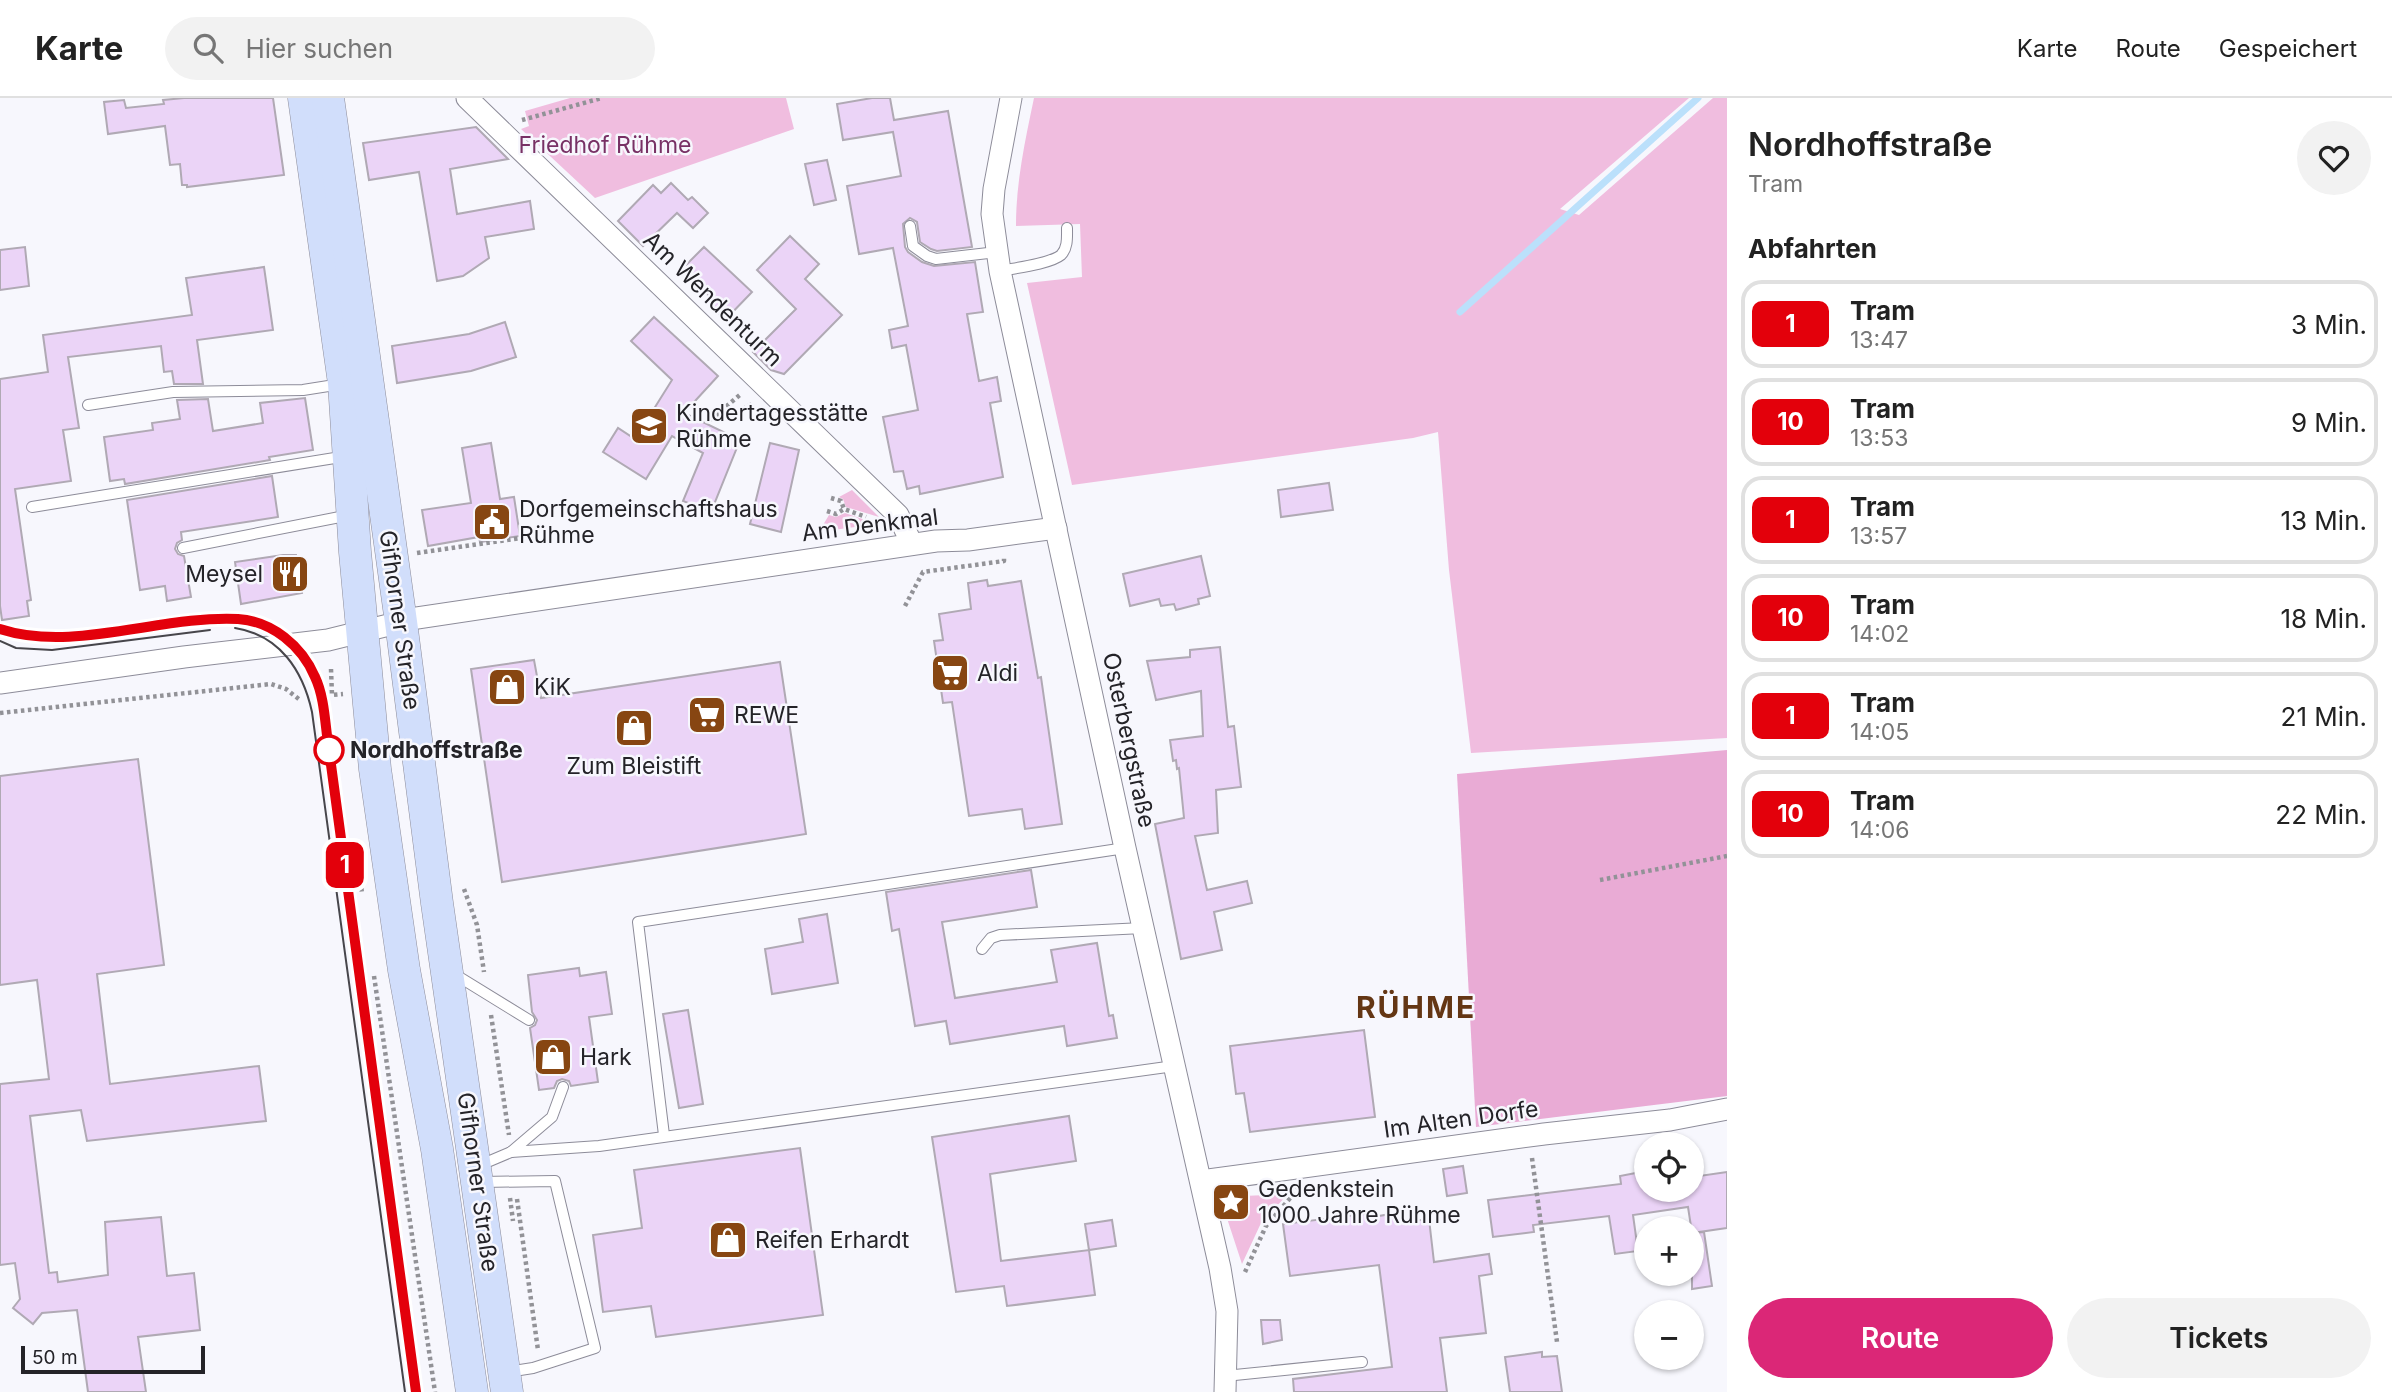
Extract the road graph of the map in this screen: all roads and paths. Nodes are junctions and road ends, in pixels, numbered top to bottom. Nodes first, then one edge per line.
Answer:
1 (304, 98) edge
2 (329, 98) edge
3 (467, 98) edge
4 (602, 98) edge
5 (1011, 98) edge
6 (591, 99) edge
7 (524, 119) dead end
8 (910, 226) dead end
9 (1067, 228) dead end
10 (999, 261) junction
11 (344, 383) junction
12 (755, 403) dead end
13 (88, 405) dead end
14 (727, 405) dead end
15 (716, 414) junction
16 (709, 420) dead end
17 (364, 455) junction
18 (831, 498) dead end
19 (32, 507) dead end
20 (827, 511) dead end
21 (353, 514) junction
22 (1056, 528) junction
23 (520, 538) dead end
24 (912, 544) junction
25 (183, 548) dead end
26 (417, 553) dead end
27 (1004, 561) dead end
28 (905, 606) dead end
29 (401, 622) junction
30 (362, 632) junction
31 (331, 669) dead end
32 (0, 683) edge
33 (332, 695) dead end
34 (300, 700) dead end
35 (0, 713) edge
36 (1125, 848) junction
37 (1727, 856) edge
38 (353, 878) dead end
39 (1600, 880) dead end
40 (363, 897) dead end
41 (468, 898) dead end
42 (1143, 928) junction
43 (982, 949) dead end
44 (373, 966) dead end
45 (447, 970) junction
46 (488, 994) junction
47 (529, 1020) dead end
48 (1174, 1066) junction
49 (563, 1087) dead end
50 (1727, 1109) edge
51 (664, 1135) junction
52 (1529, 1136) junction
53 (511, 1152) junction
54 (1318, 1166) junction
55 (477, 1174) junction
56 (514, 1181) junction
57 (1201, 1181) junction
58 (1227, 1311) junction
59 (1557, 1342) dead end
60 (1362, 1362) dead end
61 (540, 1366) junction
62 (505, 1382) edge
63 (1225, 1384) edge
64 (435, 1392) edge
65 (472, 1392) edge

1 - 11 main road, Gifhorner Straße
2 - 17 main road, Gifhorner Straße
3 - 24 street, Am Wendenturm
4 - 6 path
5 - 10 street, Osterbergstraße
6 - 7 path
8 - 10 lane
9 - 10 lane
10 - 22 street, Osterbergstraße
11 - 13 lane
11 - 17 main road, Gifhorner Straße
12 - 15 path
14 - 15 path
15 - 16 path
17 - 19 lane
17 - 21 main road, Gifhorner Straße
17 - 29 main road, Gifhorner Straße
18 - 20 path
21 - 25 lane
21 - 30 main road, Gifhorner Straße
22 - 24 street, Am Denkmal
22 - 36 street, Osterbergstraße
23 - 26 path
24 - 29 street, Am Denkmal
27 - 28 path
29 - 30 street, Am Denkmal
29 - 45 main road, Gifhorner Straße
30 - 32 street
30 - 65 main road, Gifhorner Straße
31 - 33 path
34 - 35 path
36 - 42 street, Osterbergstraße
36 - 51 lane
37 - 39 path
38 - 40 path
41 - 46 path
42 - 43 lane
42 - 48 street, Osterbergstraße
44 - 64 path
45 - 46 lane
45 - 55 main road, Gifhorner Straße
46 - 47 lane
46 - 53 path
48 - 51 lane
48 - 57 street, Osterbergstraße
49 - 53 lane
50 - 52 street, Im Alten Dorfe
51 - 53 lane
52 - 54 street, Im Alten Dorfe
52 - 59 path
53 - 55 lane
54 - 57 street, Im Alten Dorfe
54 - 58 path
55 - 56 lane
55 - 62 main road, Gifhorner Straße
56 - 61 path
56 - 61 lane
57 - 58 street, Osterbergstraße
58 - 63 street, Osterbergstraße
60 - 63 lane
61 - 62 lane

